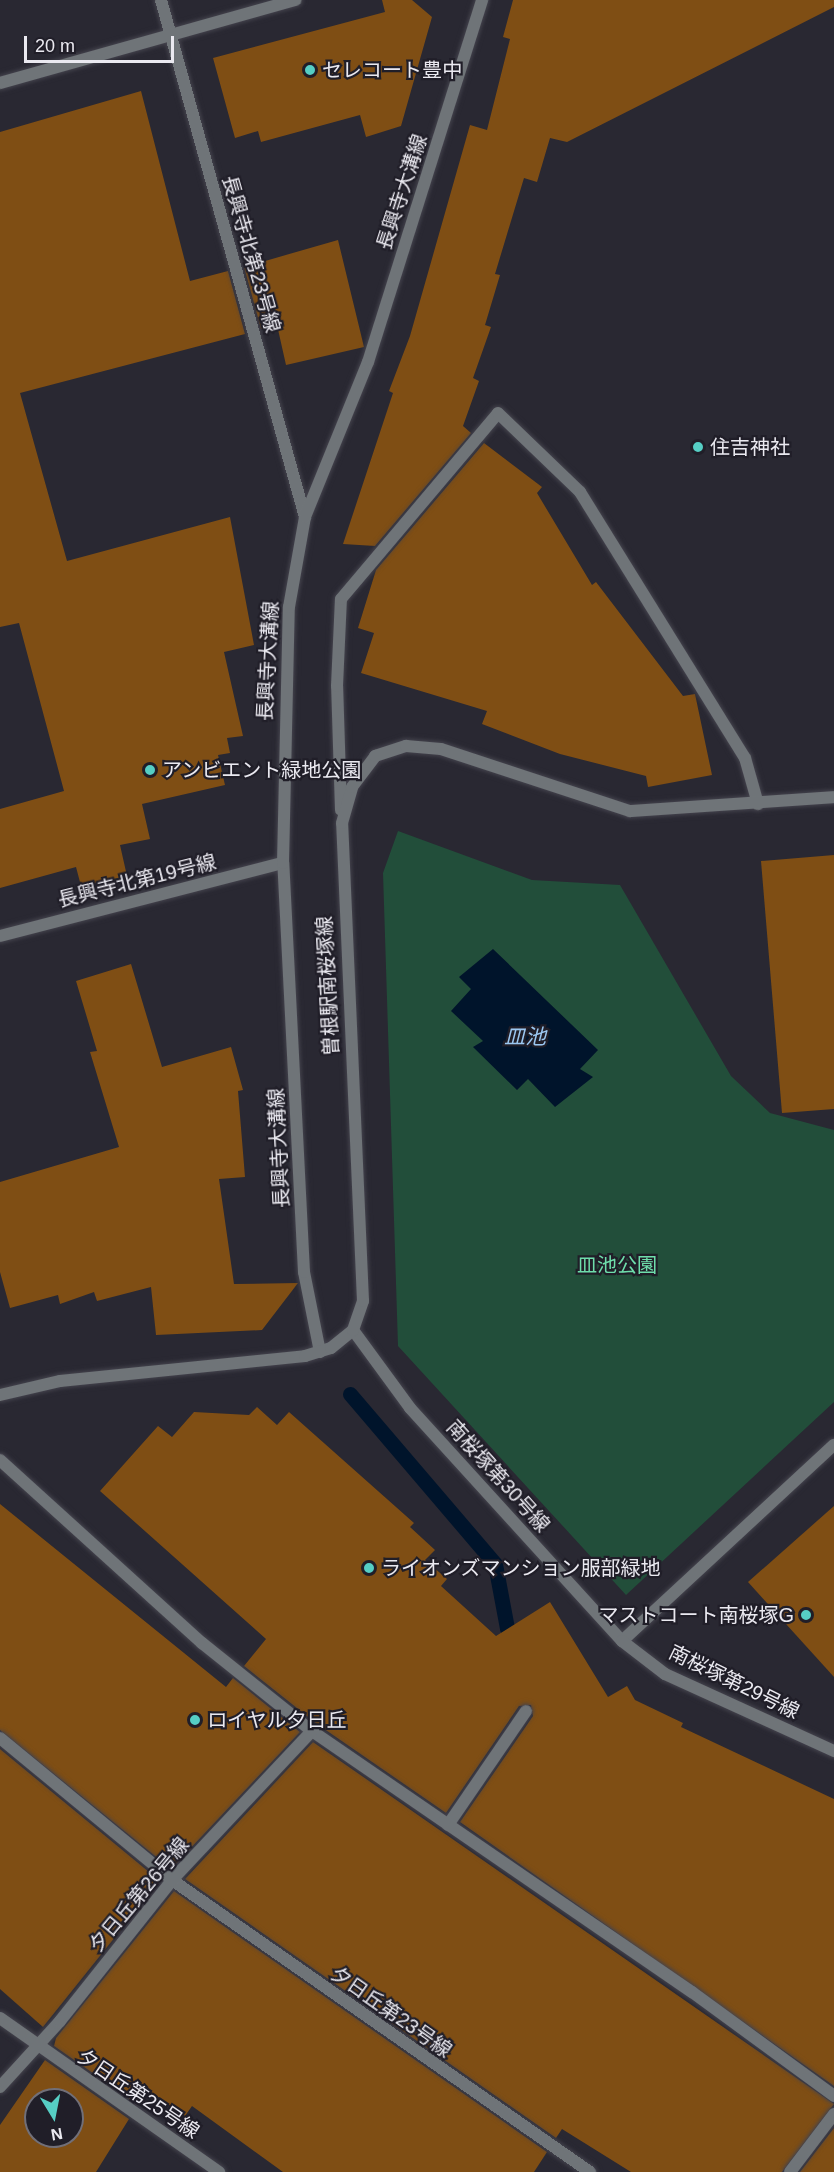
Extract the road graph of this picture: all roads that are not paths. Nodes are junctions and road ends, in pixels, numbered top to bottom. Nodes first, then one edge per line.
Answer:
1 (161, 0) edge
2 (296, 0) edge
3 (482, 0) edge
4 (170, 35) junction
5 (0, 83) edge
6 (305, 518) junction
7 (834, 797) edge
8 (758, 804) junction
9 (342, 850) junction
10 (283, 863) junction
11 (0, 936) edge
12 (353, 1329) junction
13 (320, 1352) junction
14 (0, 1395) edge
15 (834, 1445) edge
16 (0, 1460) edge
17 (622, 1641) junction
18 (526, 1711) dead end
19 (312, 1731) junction
20 (0, 1738) edge
21 (834, 1751) edge
22 (448, 1825) junction
23 (172, 1880) junction
24 (0, 2018) edge
25 (36, 2047) junction
26 (0, 2087) edge
27 (834, 2096) edge
28 (834, 2114) edge
29 (219, 2172) edge
30 (590, 2172) edge
31 (790, 2172) edge

1 - 4 street, 長興寺北第23号線
2 - 4 street
3 - 6 street, 長興寺大溝線
4 - 5 street
4 - 6 street, 長興寺北第23号線
6 - 10 street, 長興寺大溝線
7 - 8 street, 曽根駅南桜塚線
8 - 9 street, 曽根駅南桜塚線
8 - 9 street
9 - 12 street, 曽根駅南桜塚線
10 - 11 street, 長興寺北第19号線
10 - 13 street, 長興寺大溝線
12 - 13 street
12 - 17 street, 南桜塚第30号線
13 - 14 street
15 - 17 street
16 - 19 street
17 - 21 street, 南桜塚第29号線
18 - 22 street
19 - 22 street
19 - 23 street, 夕日丘第26号線
20 - 23 street, 夕日丘第23号線
22 - 27 street
23 - 25 street, 夕日丘第26号線
23 - 30 street, 夕日丘第23号線
24 - 25 street, 夕日丘第25号線
25 - 26 street, 夕日丘第26号線
25 - 29 street, 夕日丘第25号線
28 - 31 street

